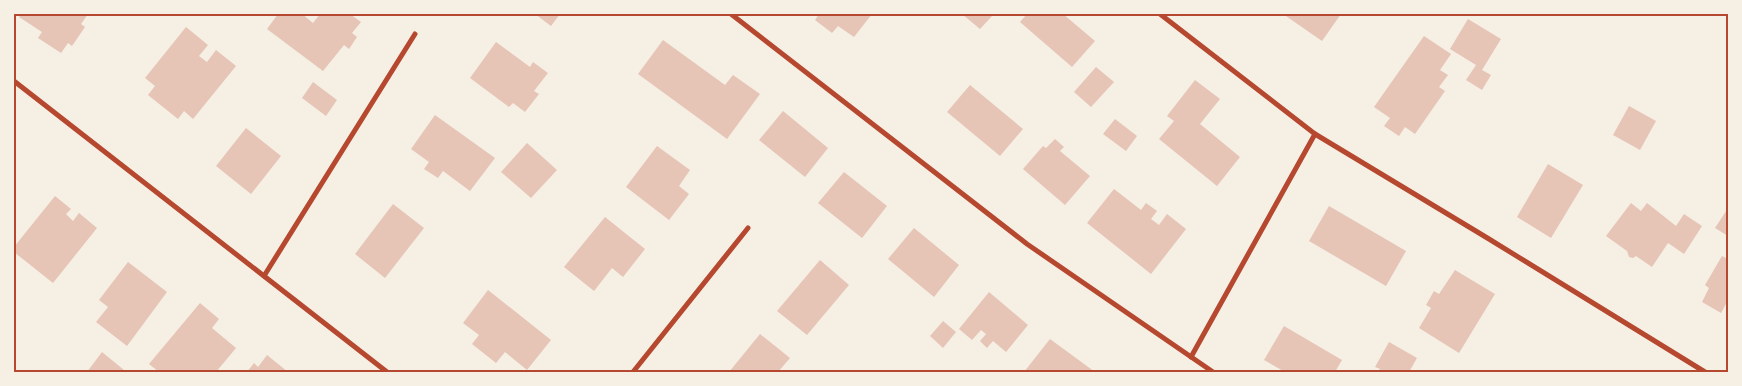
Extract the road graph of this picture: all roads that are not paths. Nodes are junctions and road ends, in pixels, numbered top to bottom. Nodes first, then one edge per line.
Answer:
1 (731, 14) edge
2 (1160, 14) edge
3 (415, 34) dead end
4 (14, 81) edge
5 (1315, 134) junction
6 (748, 228) dead end
7 (264, 276) junction
8 (1191, 358) junction
9 (387, 372) edge
10 (633, 372) edge
11 (1212, 372) edge
12 (1705, 372) edge

1 - 8 street
2 - 5 street
3 - 7 street
4 - 7 street
5 - 8 street
5 - 12 street
6 - 10 street
7 - 9 street
8 - 11 street

